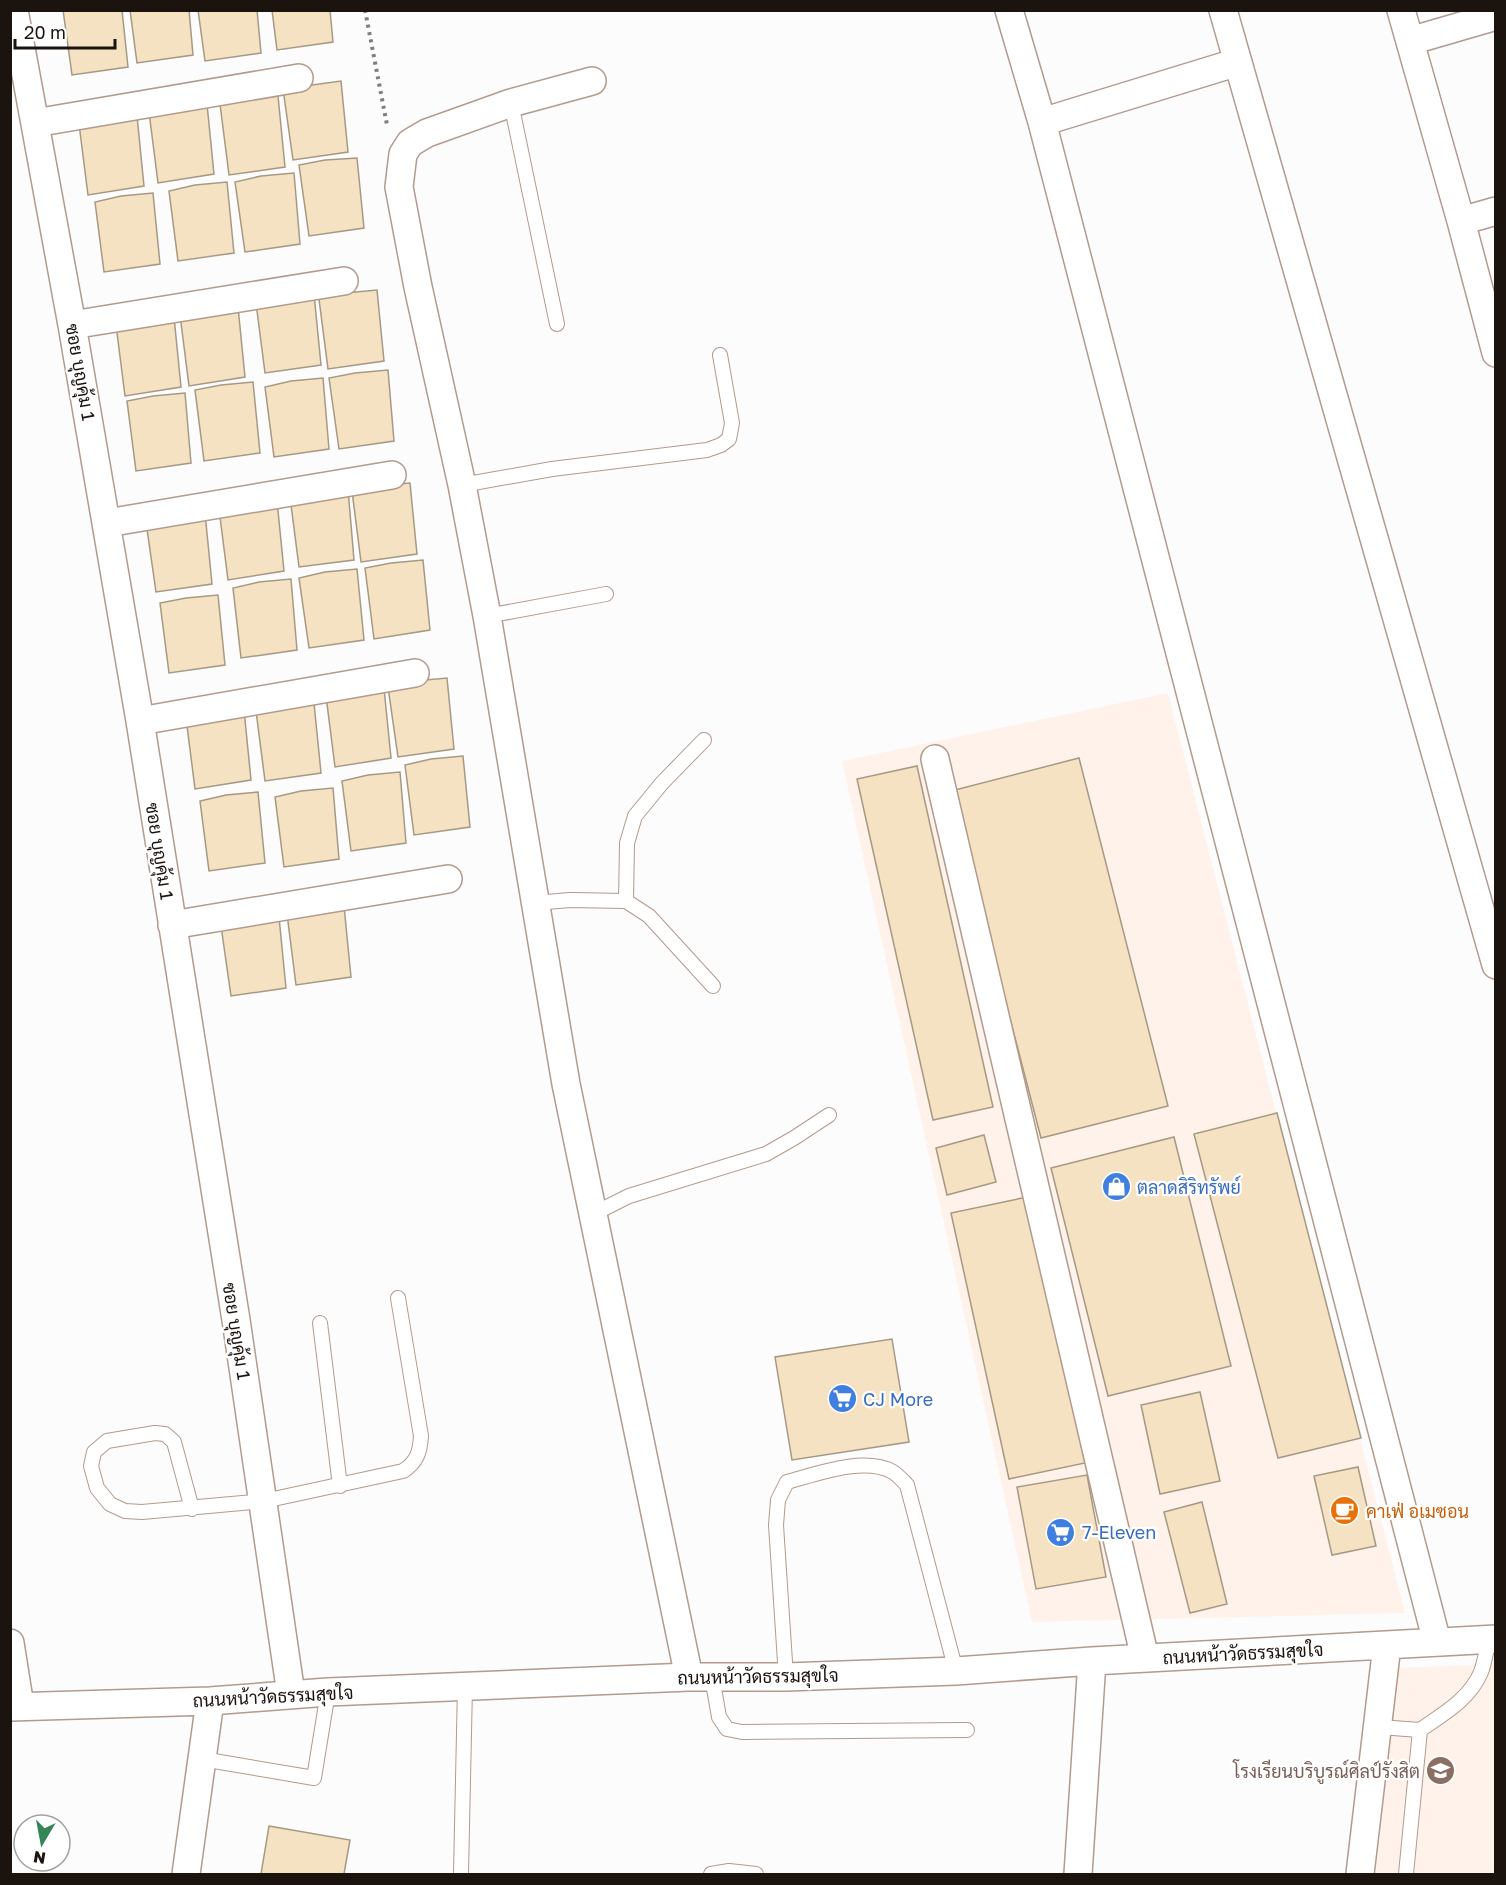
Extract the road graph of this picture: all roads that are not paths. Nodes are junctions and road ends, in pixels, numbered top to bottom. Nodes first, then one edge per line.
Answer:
1 (14, 10) edge
2 (1009, 10) edge
3 (1223, 10) edge
4 (1401, 10) edge
5 (1496, 16) edge
6 (1410, 41) junction
7 (1238, 62) junction
8 (299, 78) dead end
9 (592, 81) dead end
10 (511, 103) junction
11 (1042, 122) junction
12 (35, 123) junction
13 (1496, 211) edge
14 (1461, 221) junction
15 (344, 281) dead end
16 (72, 324) junction
17 (557, 324) dead end
18 (1496, 353) edge
19 (720, 355) dead end
20 (392, 475) dead end
21 (462, 485) junction
22 (107, 523) junction
23 (606, 594) dead end
24 (487, 616) junction
25 (415, 673) dead end
26 (140, 722) junction
27 (704, 740) dead end
28 (935, 759) dead end
29 (448, 879) dead end
30 (626, 901) junction
31 (535, 903) junction
32 (172, 925) junction
33 (1496, 964) edge
34 (713, 986) dead end
35 (829, 1115) dead end
36 (592, 1214) junction
37 (398, 1298) dead end
38 (320, 1323) dead end
39 (340, 1486) junction
40 (264, 1501) junction
41 (192, 1509) junction
42 (1492, 1640) edge
43 (1437, 1642) junction
44 (10, 1643) edge
45 (1387, 1645) junction
46 (1144, 1658) junction
47 (1092, 1661) junction
48 (956, 1671) junction
49 (701, 1677) junction
50 (786, 1677) junction
51 (465, 1686) junction
52 (328, 1692) junction
53 (291, 1694) junction
54 (210, 1701) junction
55 (15, 1707) edge
56 (1379, 1727) junction
57 (967, 1730) dead end
58 (1420, 1730) junction
59 (202, 1760) junction
60 (186, 1875) edge
61 (461, 1875) edge
62 (711, 1875) edge
63 (756, 1875) edge
64 (1078, 1875) edge
65 (1360, 1875) edge
66 (1406, 1875) edge

1 - 12 street, ซอย บุญคุ้ม 1
2 - 11 street
3 - 7 street
4 - 6 street
5 - 6 street
6 - 14 street
7 - 11 street
7 - 33 street
8 - 12 street
9 - 10 street
10 - 17 lane
10 - 21 street
11 - 43 street
12 - 16 street, ซอย บุญคุ้ม 1
13 - 14 street
14 - 18 street
15 - 16 street
16 - 22 street, ซอย บุญคุ้ม 1
19 - 21 lane
20 - 22 street
21 - 24 street
22 - 26 street, ซอย บุญคุ้ม 1
23 - 24 lane
24 - 31 street
25 - 26 street
26 - 32 street, ซอย บุญคุ้ม 1
27 - 30 lane
28 - 46 street
29 - 32 street
30 - 31 lane
30 - 34 lane
31 - 36 street
32 - 40 street, ซอย บุญคุ้ม 1
35 - 36 lane
36 - 49 street
37 - 39 lane
38 - 39 lane
39 - 40 lane
40 - 41 lane
40 - 53 street, ซอย บุญคุ้ม 1
41 - 41 lane
42 - 43 street, ถนนหน้าวัดธรรมสุขใจ
42 - 58 lane
43 - 45 street, ถนนหน้าวัดธรรมสุขใจ
44 - 55 street
45 - 46 street, ถนนหน้าวัดธรรมสุขใจ
45 - 56 street
46 - 47 street, ถนนหน้าวัดธรรมสุขใจ
47 - 48 street, ถนนหน้าวัดธรรมสุขใจ
47 - 64 street
48 - 50 street, ถนนหน้าวัดธรรมสุขใจ
48 - 50 lane
49 - 50 street, ถนนหน้าวัดธรรมสุขใจ
49 - 51 street, ถนนหน้าวัดธรรมสุขใจ
49 - 57 lane
51 - 52 street, ถนนหน้าวัดธรรมสุขใจ
51 - 61 lane
52 - 53 street, ถนนหน้าวัดธรรมสุขใจ
52 - 59 lane
53 - 54 street, ถนนหน้าวัดธรรมสุขใจ
54 - 55 street, ถนนหน้าวัดธรรมสุขใจ
54 - 59 street
56 - 58 lane
56 - 65 street
58 - 66 lane
59 - 60 street
62 - 63 lane

